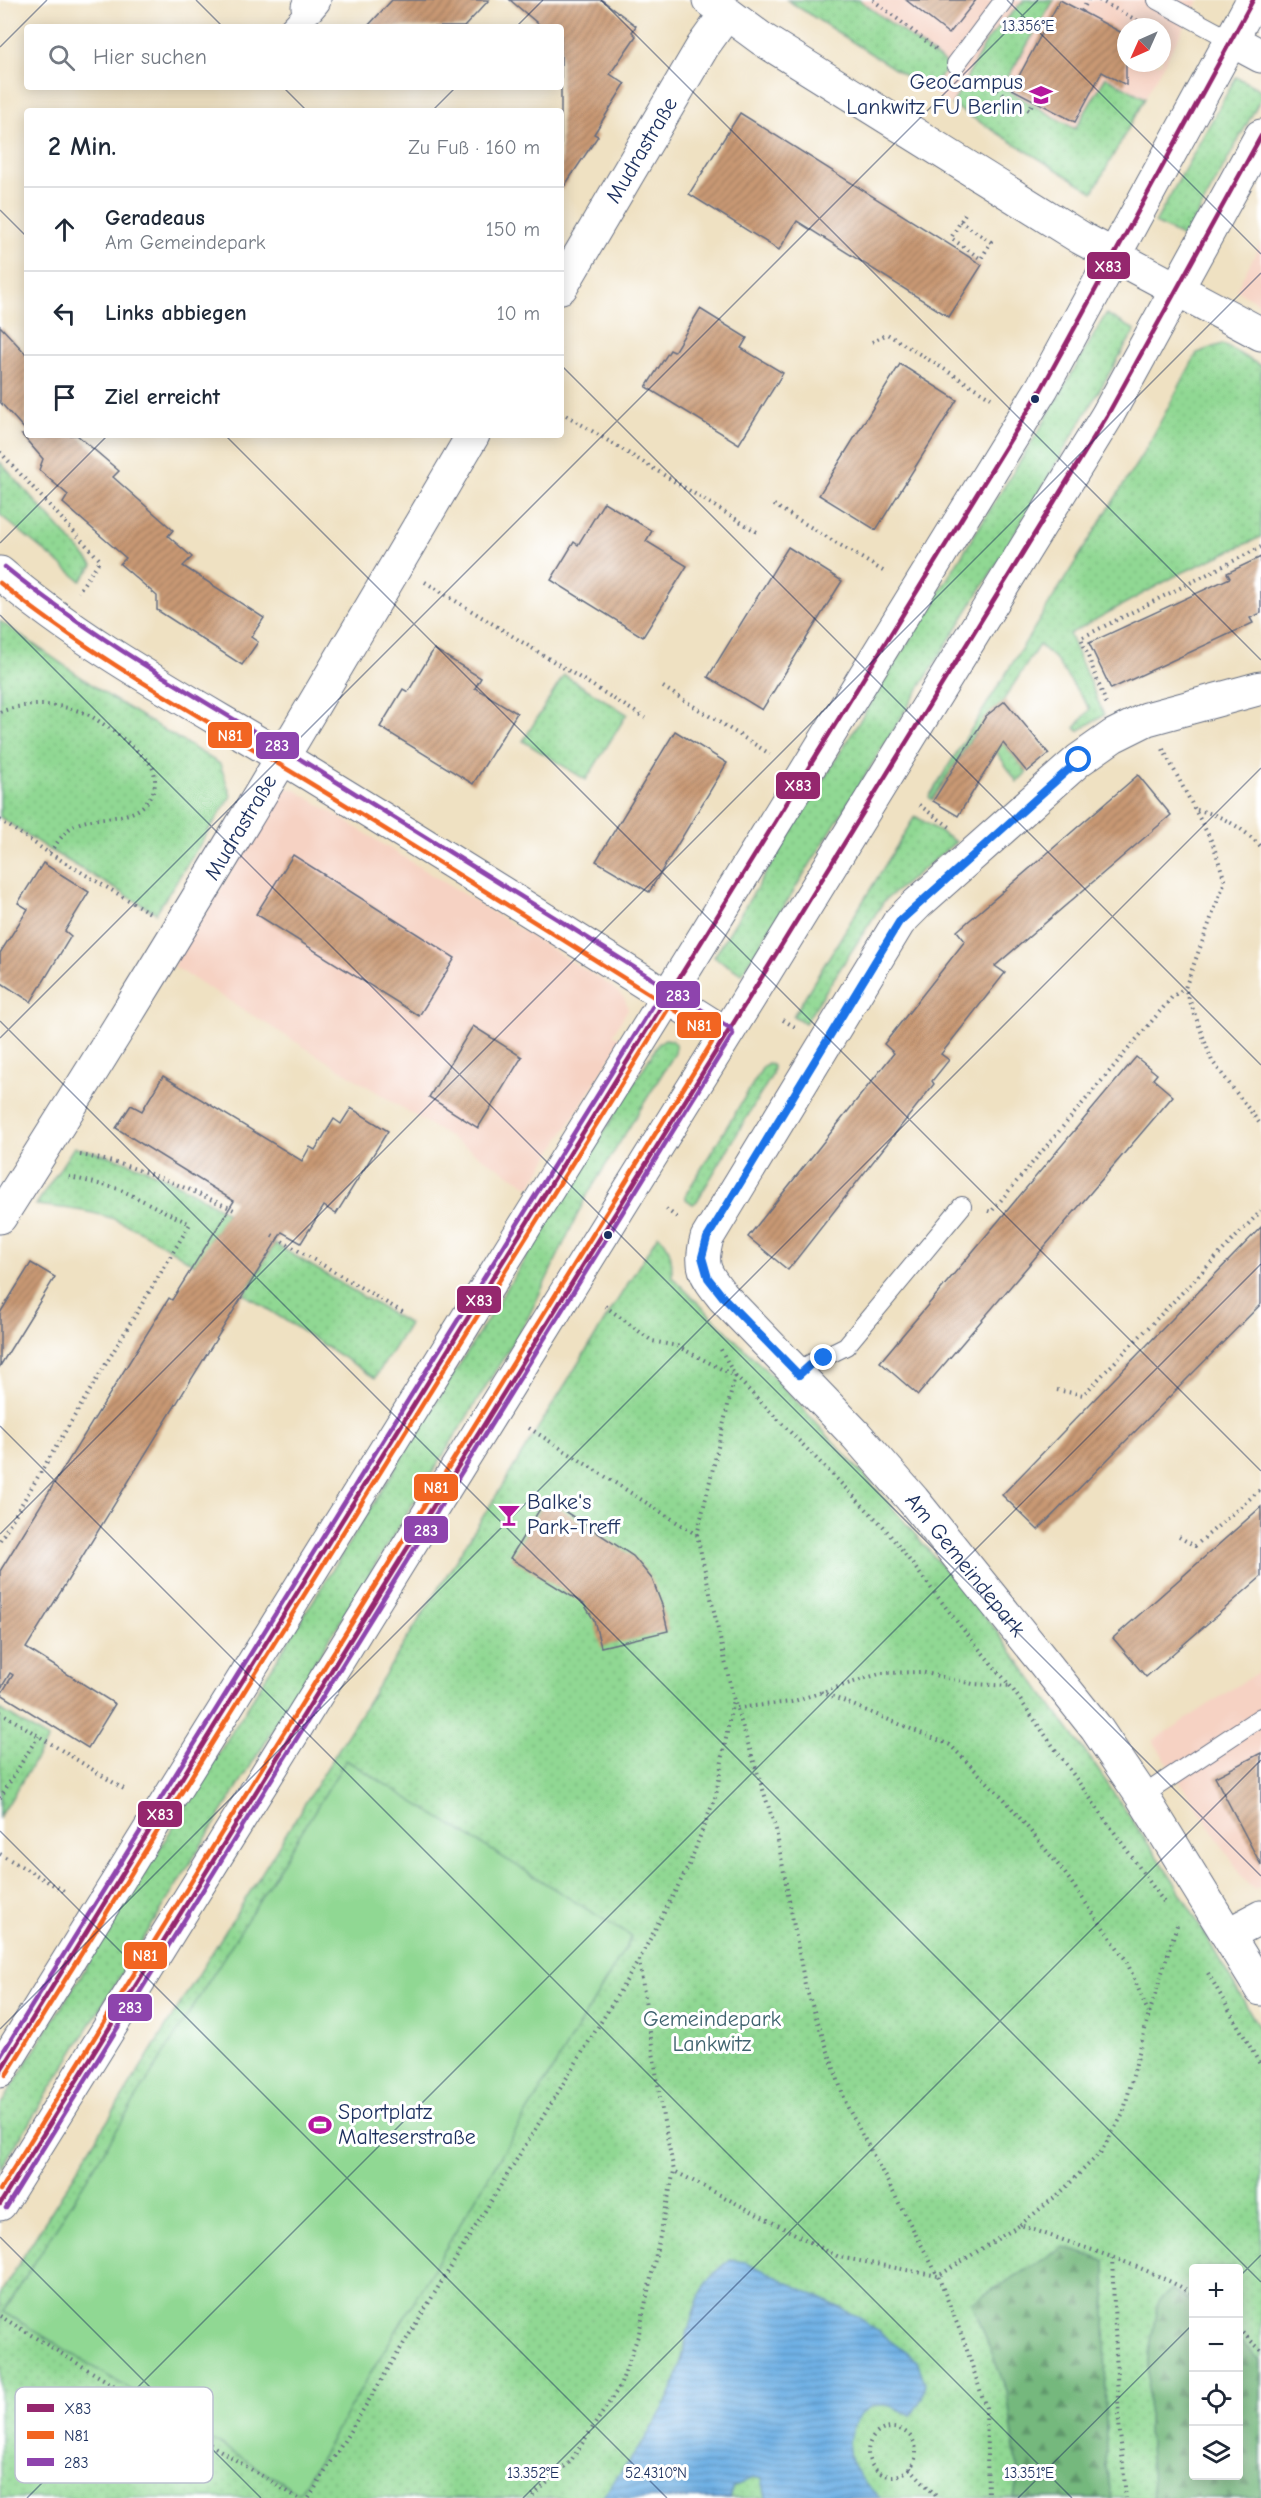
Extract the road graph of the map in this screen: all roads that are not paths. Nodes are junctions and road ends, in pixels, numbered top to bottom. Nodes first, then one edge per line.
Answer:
1 (1004, 0) edge
2 (1157, 0) edge
3 (1253, 0) edge
4 (717, 7) edge
5 (1231, 40) junction
6 (1261, 56) edge
7 (956, 64) road end
8 (1261, 136) edge
9 (1114, 255) junction
10 (564, 282) edge
11 (1177, 289) junction
12 (1261, 334) edge
13 (471, 438) edge
14 (0, 573) edge
15 (1261, 688) edge
16 (283, 758) junction
17 (667, 997) junction
18 (726, 1034) junction
19 (962, 1206) road end
20 (0, 1217) edge
21 (799, 1375) junction
22 (1261, 1717) edge
23 (1142, 1796) junction
24 (1261, 1917) edge
25 (1229, 1934) junction
26 (1261, 1989) edge
27 (0, 2071) edge
28 (0, 2204) edge

1 - 7 lane
2 - 5 lane
3 - 5 main road
4 - 9 main road
4 - 10 main road, Mudrastraße
5 - 6 main road
5 - 9 main road
8 - 11 main road
9 - 11 main road
9 - 17 main road
11 - 12 main road
11 - 18 main road
13 - 16 main road, Mudrastraße
14 - 16 main road
15 - 21 main road, Am Gemeindepark
16 - 17 main road
16 - 20 main road, Mudrastraße
17 - 18 main road
17 - 27 main road
18 - 28 main road
19 - 21 lane
21 - 23 main road, Am Gemeindepark
22 - 23 lane
23 - 25 main road, Am Gemeindepark
24 - 25 main road
25 - 26 main road, Am Gemeindepark

